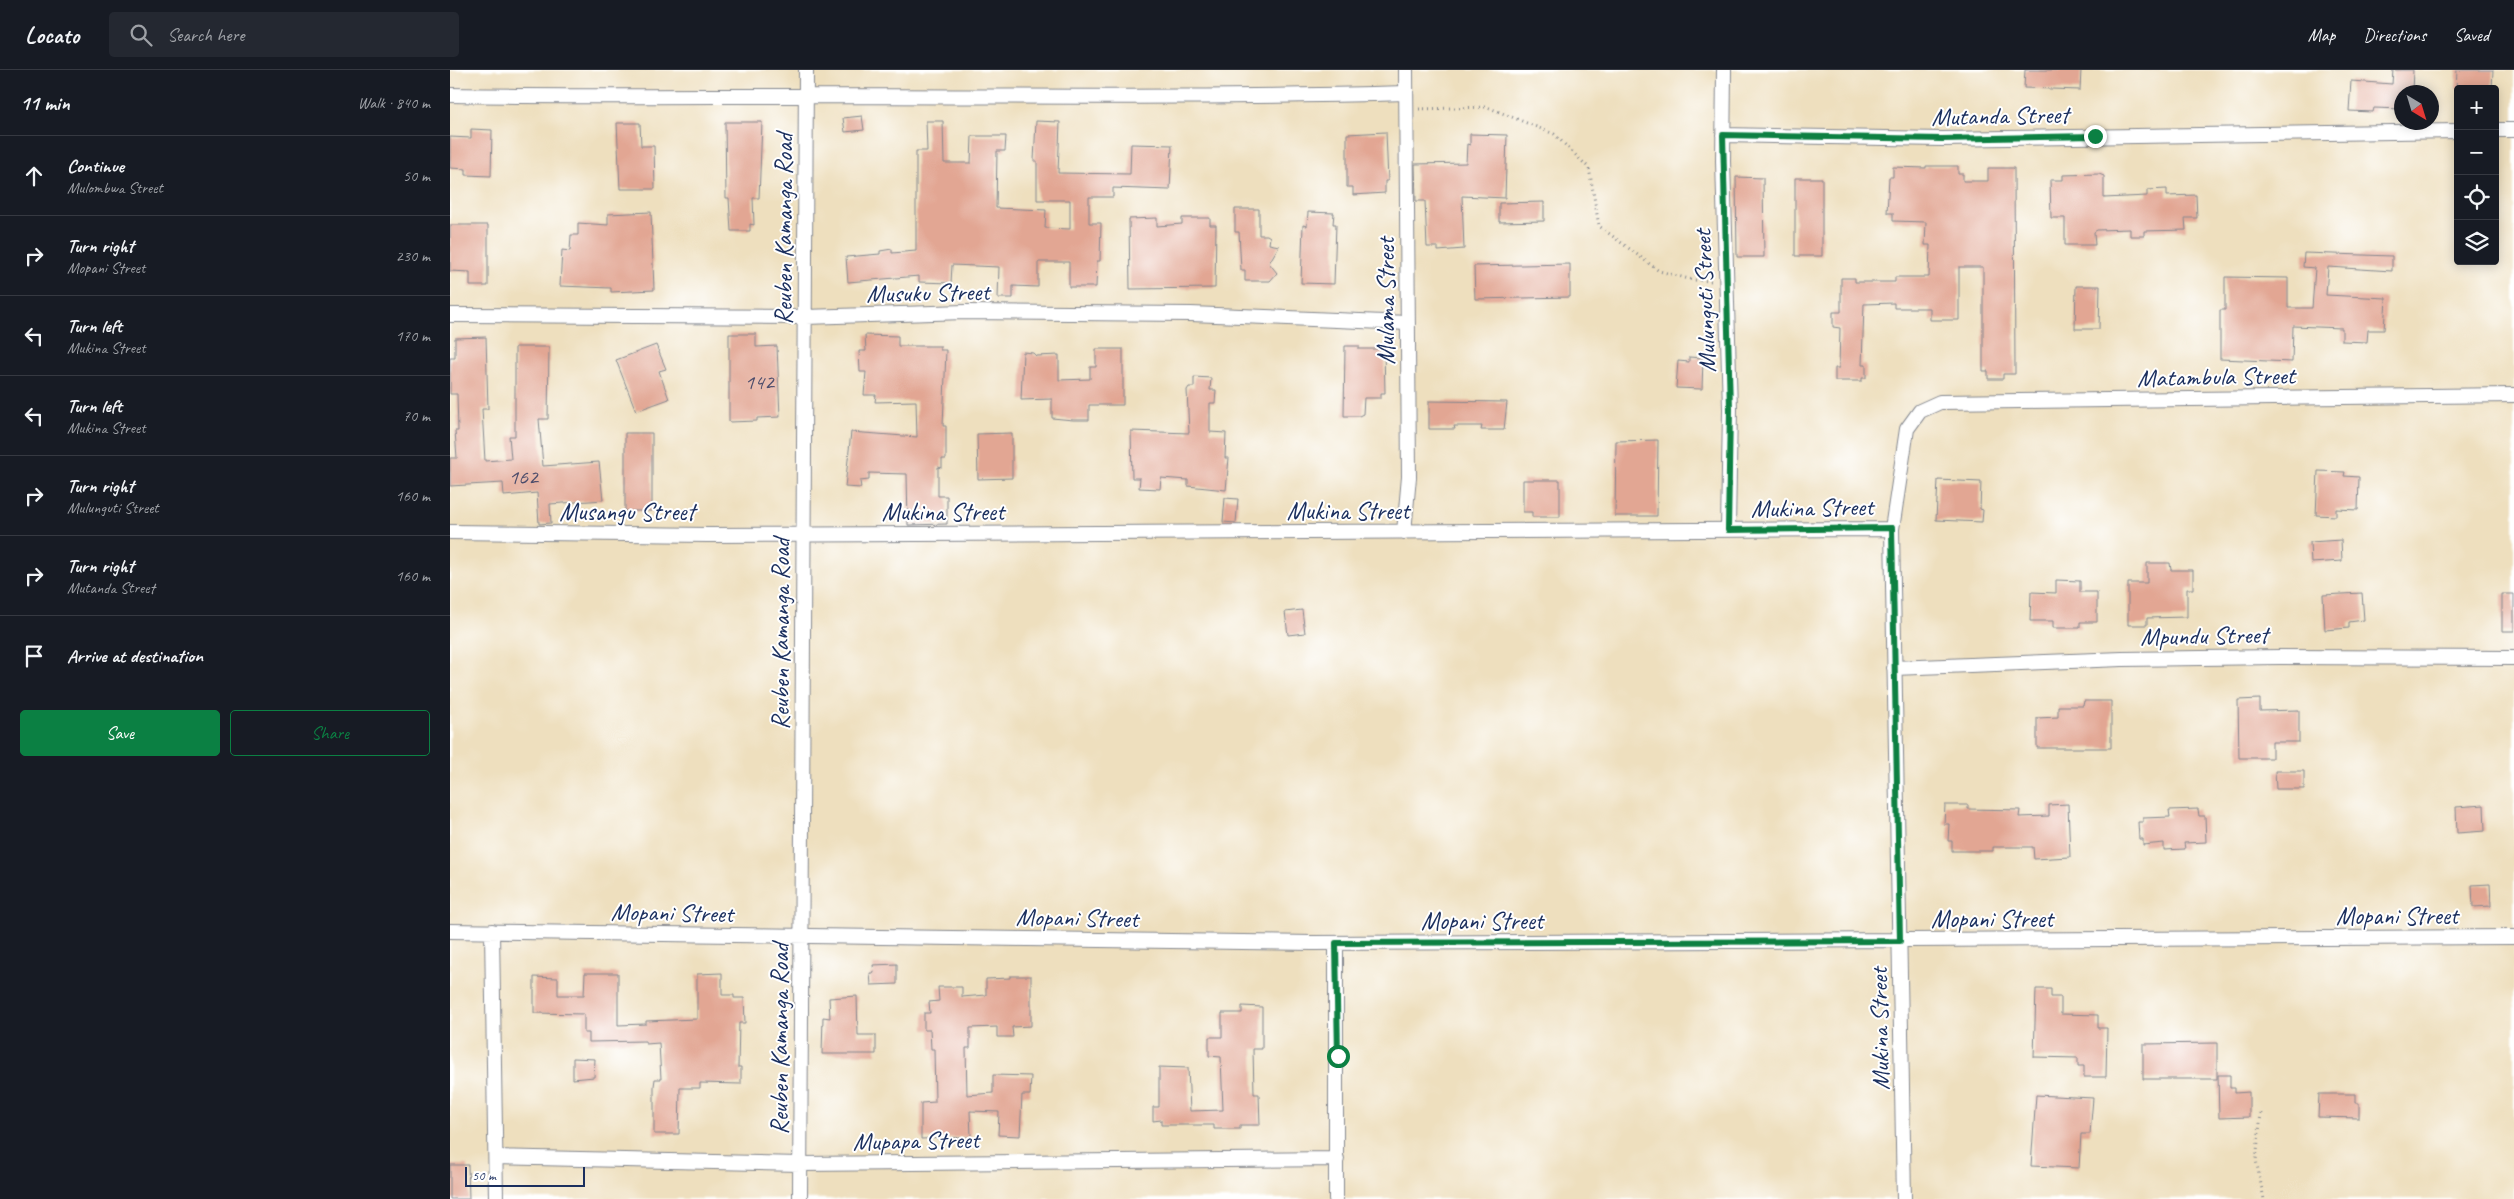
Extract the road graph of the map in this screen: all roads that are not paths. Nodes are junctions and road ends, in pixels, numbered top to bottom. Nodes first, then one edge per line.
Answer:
1 (806, 70) edge
2 (1406, 70) edge
3 (1724, 70) edge
4 (1406, 93) junction
5 (450, 95) edge
6 (806, 96) junction
7 (2499, 130) edge
8 (2514, 130) edge
9 (2454, 131) edge
10 (1723, 135) junction
11 (450, 314) edge
12 (805, 317) junction
13 (1408, 324) junction
14 (2514, 394) edge
15 (1920, 411) joint
16 (1892, 528) junction
17 (1728, 530) junction
18 (450, 532) edge
19 (1404, 532) junction
20 (803, 534) junction
21 (2514, 658) edge
22 (1894, 668) junction
23 (450, 931) edge
24 (492, 931) junction
25 (802, 936) junction
26 (2514, 937) edge
27 (1900, 941) junction
28 (1336, 943) junction
29 (496, 1157) junction
30 (1337, 1159) junction
31 (800, 1164) junction
32 (496, 1199) edge
33 (800, 1199) edge
34 (1336, 1199) edge
35 (1904, 1199) edge

1 - 6 street, Reuben Kamanga Road
2 - 4 street, Mulama Street
3 - 10 street, Mulunguti Street
4 - 6 street
4 - 13 street, Mulama Street
5 - 6 street
6 - 12 street, Reuben Kamanga Road
7 - 8 street
9 - 10 street, Mutanda Street
10 - 17 street, Mulunguti Street
11 - 12 street, Musuku Street
12 - 13 street, Musuku Street
12 - 20 street, Reuben Kamanga Road
13 - 19 street, Mulama Street
14 - 15 street, Matambula Street
15 - 16 street, Mukina Street
16 - 17 street, Mukina Street
16 - 22 street, Mukina Street
17 - 19 street, Mukina Street
18 - 20 street, Musangu Street
19 - 20 street, Mukina Street
20 - 25 street, Reuben Kamanga Road
21 - 22 street, Mpundu Street
22 - 27 street, Mukina Street
23 - 24 street, Mopani Street
24 - 25 street, Mopani Street
24 - 29 street
25 - 28 street, Mopani Street
25 - 31 street, Reuben Kamanga Road
26 - 27 street, Mopani Street
27 - 28 street, Mopani Street
27 - 35 street, Mukina Street
28 - 30 street
29 - 31 street, Mupapa Street
29 - 32 street
30 - 31 street, Mupapa Street
30 - 34 street
31 - 33 street, Reuben Kamanga Road

